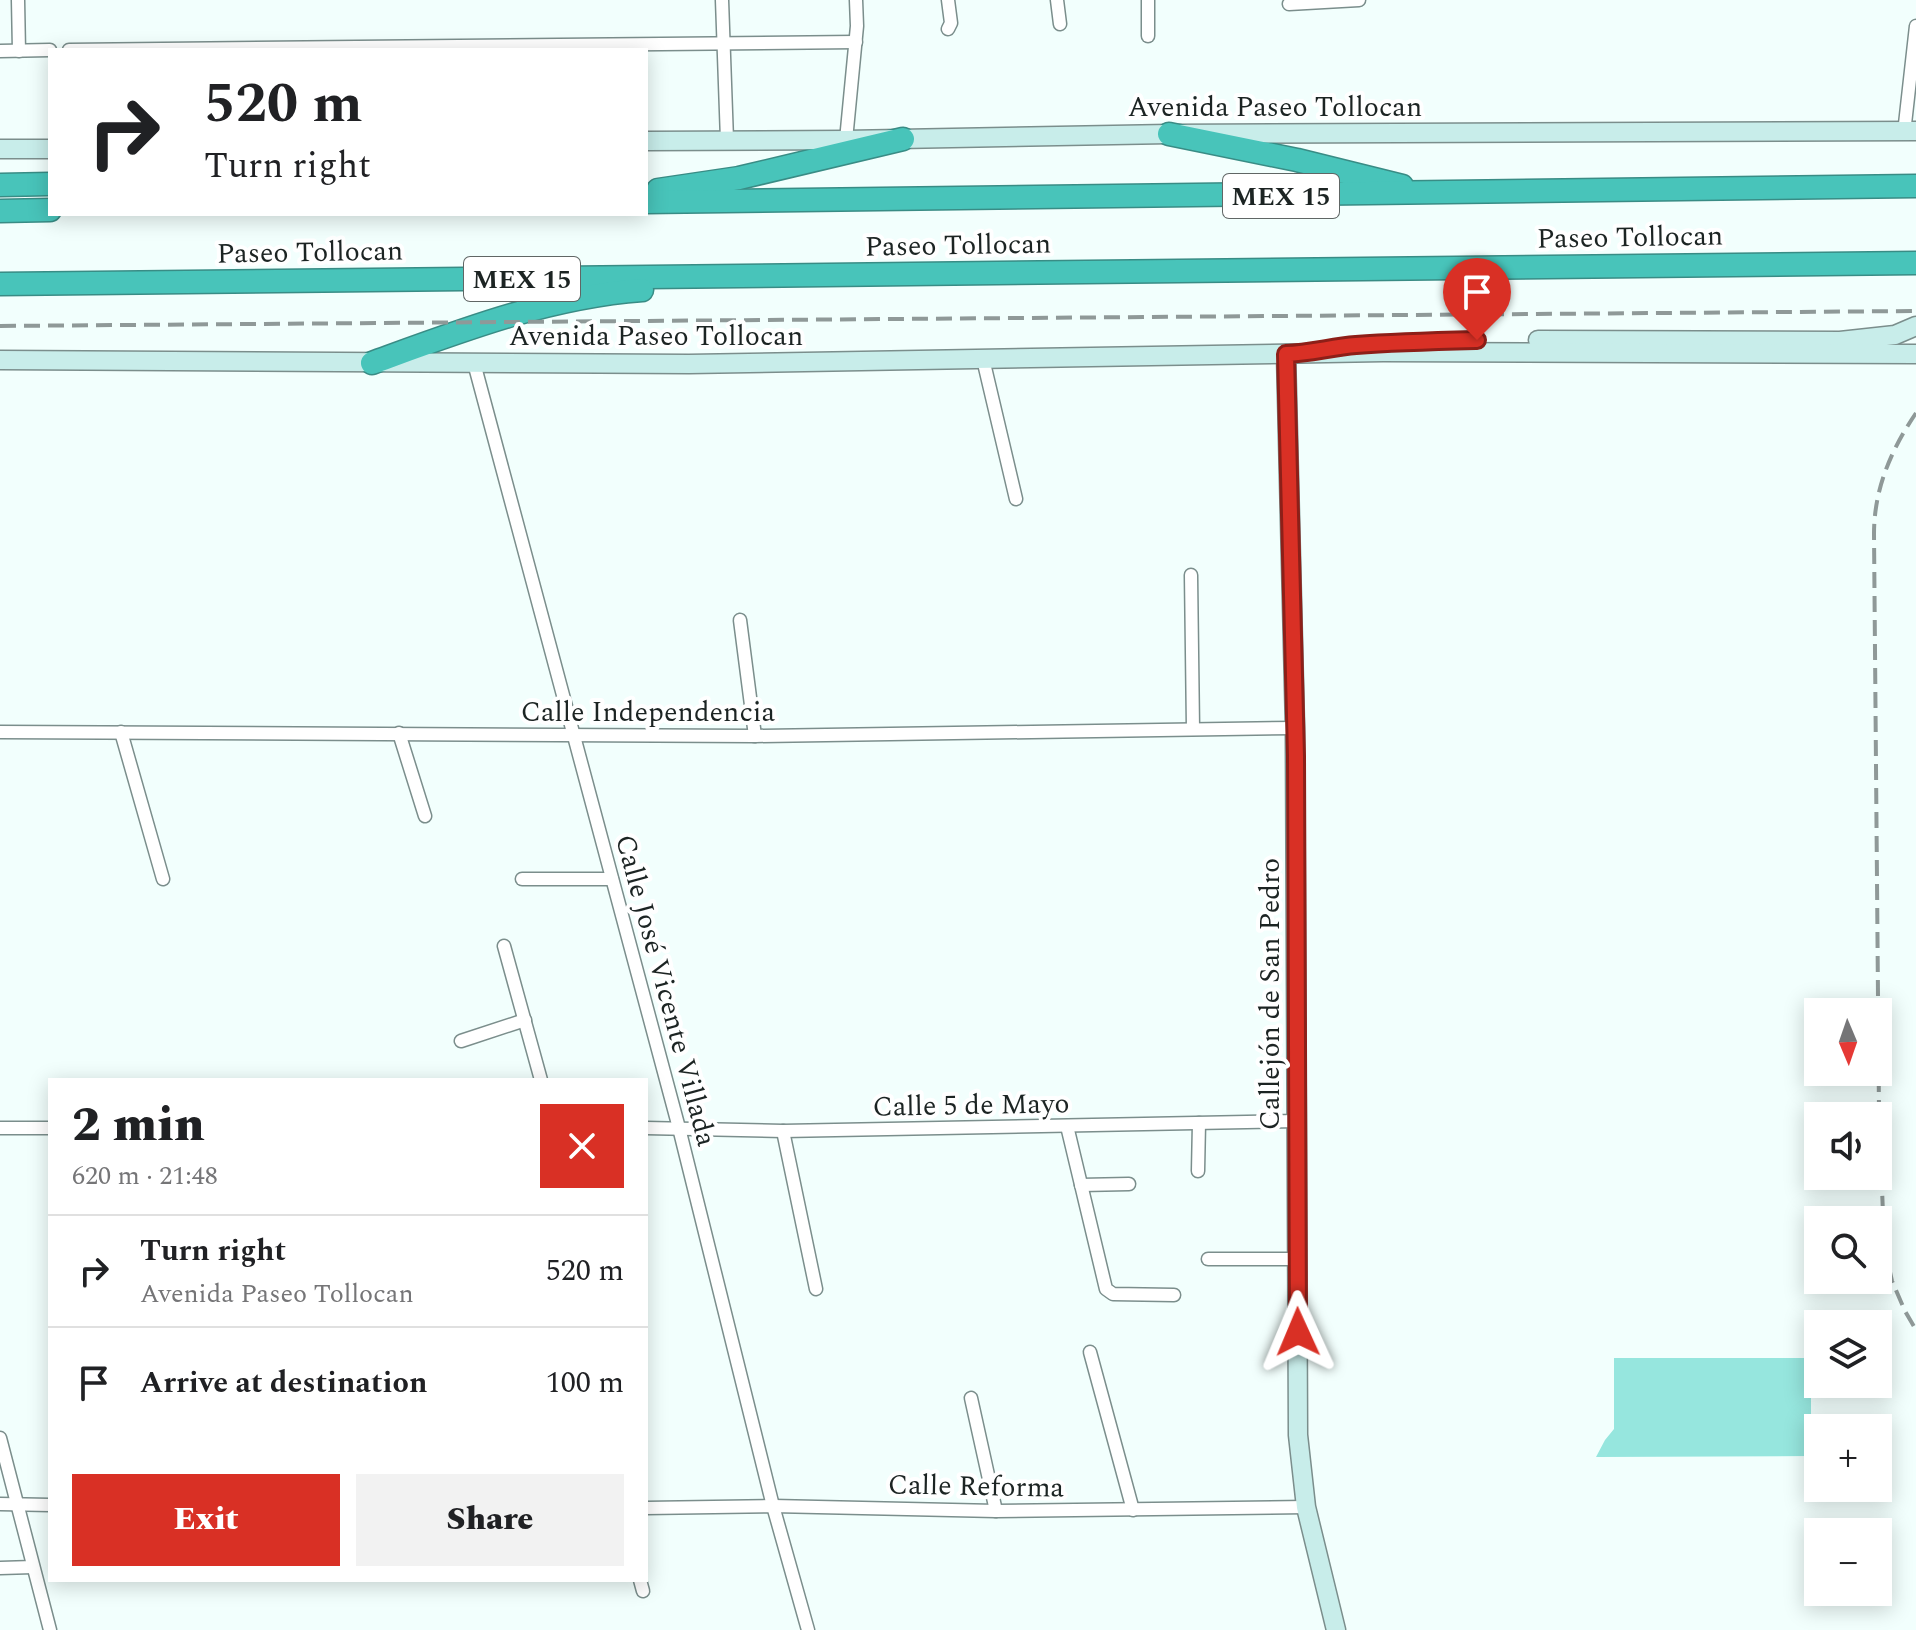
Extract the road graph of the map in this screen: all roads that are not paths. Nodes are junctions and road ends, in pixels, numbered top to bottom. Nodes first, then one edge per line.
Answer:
1 (18, 0) edge
2 (722, 0) edge
3 (856, 0) edge
4 (948, 0) edge
5 (1057, 0) edge
6 (1148, 0) edge
7 (1359, 0) edge
8 (1289, 4) dead end
9 (1060, 24) dead end
10 (1916, 26) edge
11 (948, 29) dead end
12 (1148, 36) dead end
13 (724, 42) junction
14 (856, 42) junction
15 (233, 48) edge
16 (48, 50) edge
17 (0, 51) edge
18 (19, 51) junction
19 (1912, 133) edge
20 (1169, 134) junction
21 (903, 139) junction
22 (727, 140) junction
23 (846, 140) junction
24 (648, 141) edge
25 (0, 149) edge
26 (48, 149) edge
27 (48, 184) edge
28 (0, 185) edge
29 (1916, 186) edge
30 (648, 192) edge
31 (1439, 194) junction
32 (648, 202) edge
33 (48, 210) edge
34 (0, 211) edge
35 (1916, 263) edge
36 (1859, 265) junction
37 (1916, 271) edge
38 (847, 276) junction
39 (0, 284) edge
40 (1916, 326) edge
41 (1312, 353) junction
42 (1286, 354) junction
43 (1916, 354) edge
44 (983, 359) junction
45 (0, 360) edge
46 (372, 363) junction
47 (474, 363) junction
48 (1016, 499) dead end
49 (1191, 575) dead end
50 (740, 620) dead end
51 (1295, 728) junction
52 (1193, 729) junction
53 (0, 732) edge
54 (121, 732) junction
55 (399, 733) junction
56 (575, 735) junction
57 (755, 736) junction
58 (425, 816) dead end
59 (163, 879) dead end
60 (522, 879) dead end
61 (612, 879) junction
62 (504, 946) dead end
63 (525, 1020) junction
64 (461, 1041) dead end
65 (540, 1078) edge
66 (1297, 1121) junction
67 (1199, 1123) junction
68 (1067, 1126) junction
69 (0, 1128) edge
70 (48, 1128) edge
71 (648, 1128) edge
72 (679, 1128) junction
73 (783, 1131) junction
74 (1198, 1171) dead end
75 (1129, 1184) dead end
76 (1081, 1185) junction
77 (1208, 1259) dead end
78 (1297, 1259) junction
79 (816, 1289) dead end
80 (1174, 1295) dead end
81 (1090, 1352) dead end
82 (971, 1398) dead end
83 (0, 1438) edge
84 (0, 1504) edge
85 (16, 1504) junction
86 (48, 1505) edge
87 (773, 1506) junction
88 (1306, 1507) junction
89 (648, 1508) edge
90 (1133, 1510) junction
91 (996, 1511) junction
92 (33, 1567) junction
93 (0, 1568) edge
94 (50, 1630) edge
95 (808, 1630) edge
96 (1336, 1630) edge

1 - 18 street
2 - 13 street
3 - 14 street
4 - 11 street
5 - 9 street
6 - 12 street
7 - 8 street
10 - 19 street
13 - 14 street
13 - 15 street
13 - 22 street
14 - 23 street
16 - 18 street
17 - 18 street
19 - 20 main road, Avenida Paseo Tollocan
20 - 21 main road, Avenida Paseo Tollocan
20 - 31 highway
21 - 23 main road, Avenida Paseo Tollocan
21 - 30 highway
22 - 23 main road, Avenida Paseo Tollocan
22 - 24 main road, Avenida Paseo Tollocan
25 - 26 main road
27 - 28 highway
29 - 31 highway, Paseo Tollocan / MEX 15
31 - 32 highway, Paseo Tollocan / MEX 15
33 - 34 highway
35 - 36 highway, Paseo Tollocan / MEX 15
36 - 37 highway
36 - 38 highway, Paseo Tollocan / MEX 15
38 - 39 highway, Paseo Tollocan / MEX 15
38 - 46 highway
40 - 41 main road, Avenida Paseo Tollocan
41 - 42 main road, Avenida Paseo Tollocan
41 - 43 main road, Avenida Paseo Tollocan
42 - 44 main road, Avenida Paseo Tollocan
42 - 51 main road, Callejón de San Pedro
44 - 47 main road, Avenida Paseo Tollocan
44 - 48 street
45 - 46 main road, Avenida Paseo Tollocan
46 - 47 main road, Avenida Paseo Tollocan
47 - 56 street, Calle José Vicente Villada
49 - 52 street
50 - 57 street
51 - 52 street, Calle Independencia
51 - 66 main road, Callejón de San Pedro
52 - 57 street, Calle Independencia
53 - 54 street, Calle Independencia
54 - 55 street, Calle Independencia
54 - 59 street
55 - 56 street, Calle Independencia
55 - 58 street
56 - 57 street, Calle Independencia
56 - 61 street, Calle José Vicente Villada
60 - 61 street
61 - 72 street, Calle José Vicente Villada
62 - 63 street
63 - 64 street
63 - 65 street
66 - 67 street, Calle 5 de Mayo
66 - 78 main road, Callejón de San Pedro
67 - 68 street, Calle 5 de Mayo
67 - 74 street
68 - 73 street, Calle 5 de Mayo
68 - 76 street
69 - 70 street
71 - 72 street, Calle 5 de Mayo
72 - 73 street, Calle 5 de Mayo
72 - 87 street, Calle José Vicente Villada
73 - 79 street
75 - 76 street
76 - 80 street
77 - 78 street
78 - 88 main road, Callejón de San Pedro
81 - 90 street
82 - 91 street
83 - 85 street
84 - 85 street
85 - 86 street
85 - 92 street
87 - 89 street, Calle Reforma
87 - 91 street, Calle Reforma
87 - 95 street, Calle José Vicente Villada
88 - 90 street, Calle Reforma
88 - 96 main road, Callejón de San Pedro
90 - 91 street, Calle Reforma
92 - 93 street
92 - 94 street

